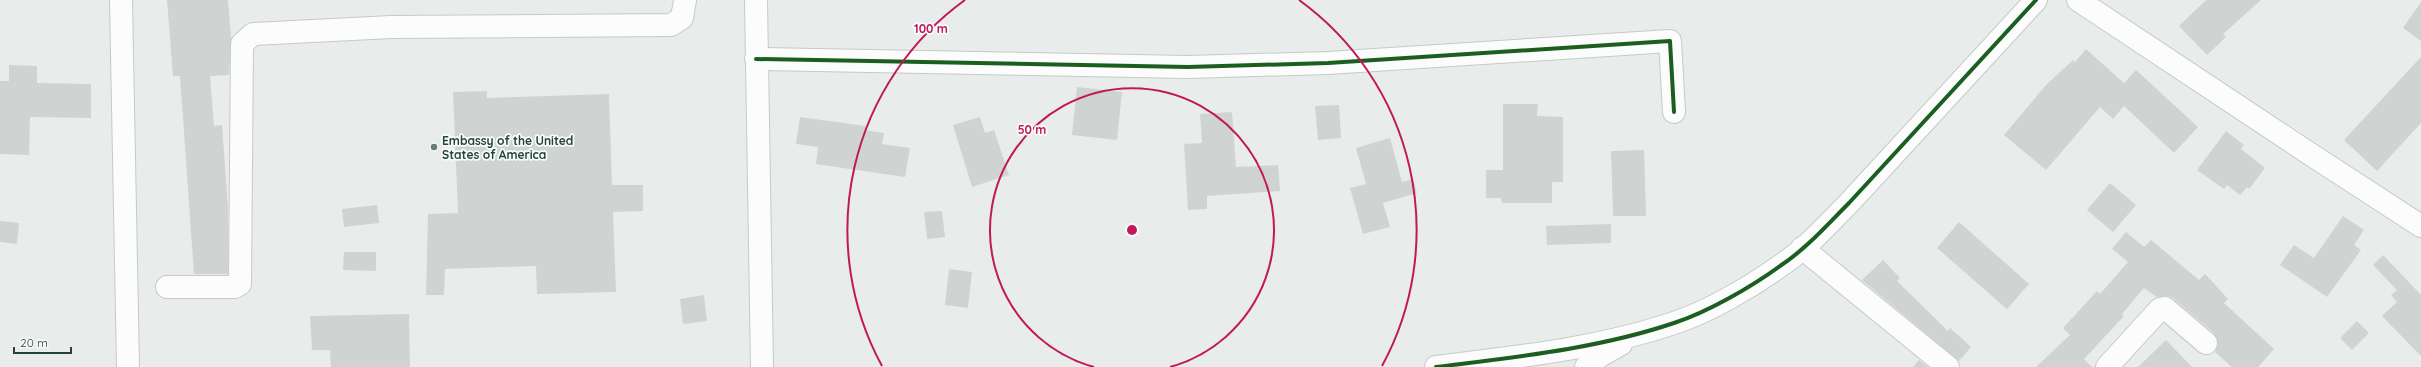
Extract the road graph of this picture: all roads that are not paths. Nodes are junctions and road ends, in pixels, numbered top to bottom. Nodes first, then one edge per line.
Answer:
1 (121, 0) edge
2 (685, 0) edge
3 (756, 0) edge
4 (2036, 0) edge
5 (2078, 0) edge
6 (756, 59) junction
7 (1674, 112) dead end
8 (2421, 226) edge
9 (1802, 248) junction
10 (167, 287) dead end
11 (1641, 332) junction
12 (2206, 343) dead end
13 (1537, 361) edge
14 (128, 367) edge
15 (762, 367) edge
16 (1436, 367) edge
17 (1586, 367) edge
18 (1948, 367) edge
19 (2107, 367) edge

1 - 14 street
2 - 10 street
3 - 6 street
4 - 9 street
5 - 8 street
6 - 7 street
6 - 15 street
9 - 11 street
9 - 18 street
11 - 13 street
11 - 17 street
12 - 19 street
13 - 16 street

